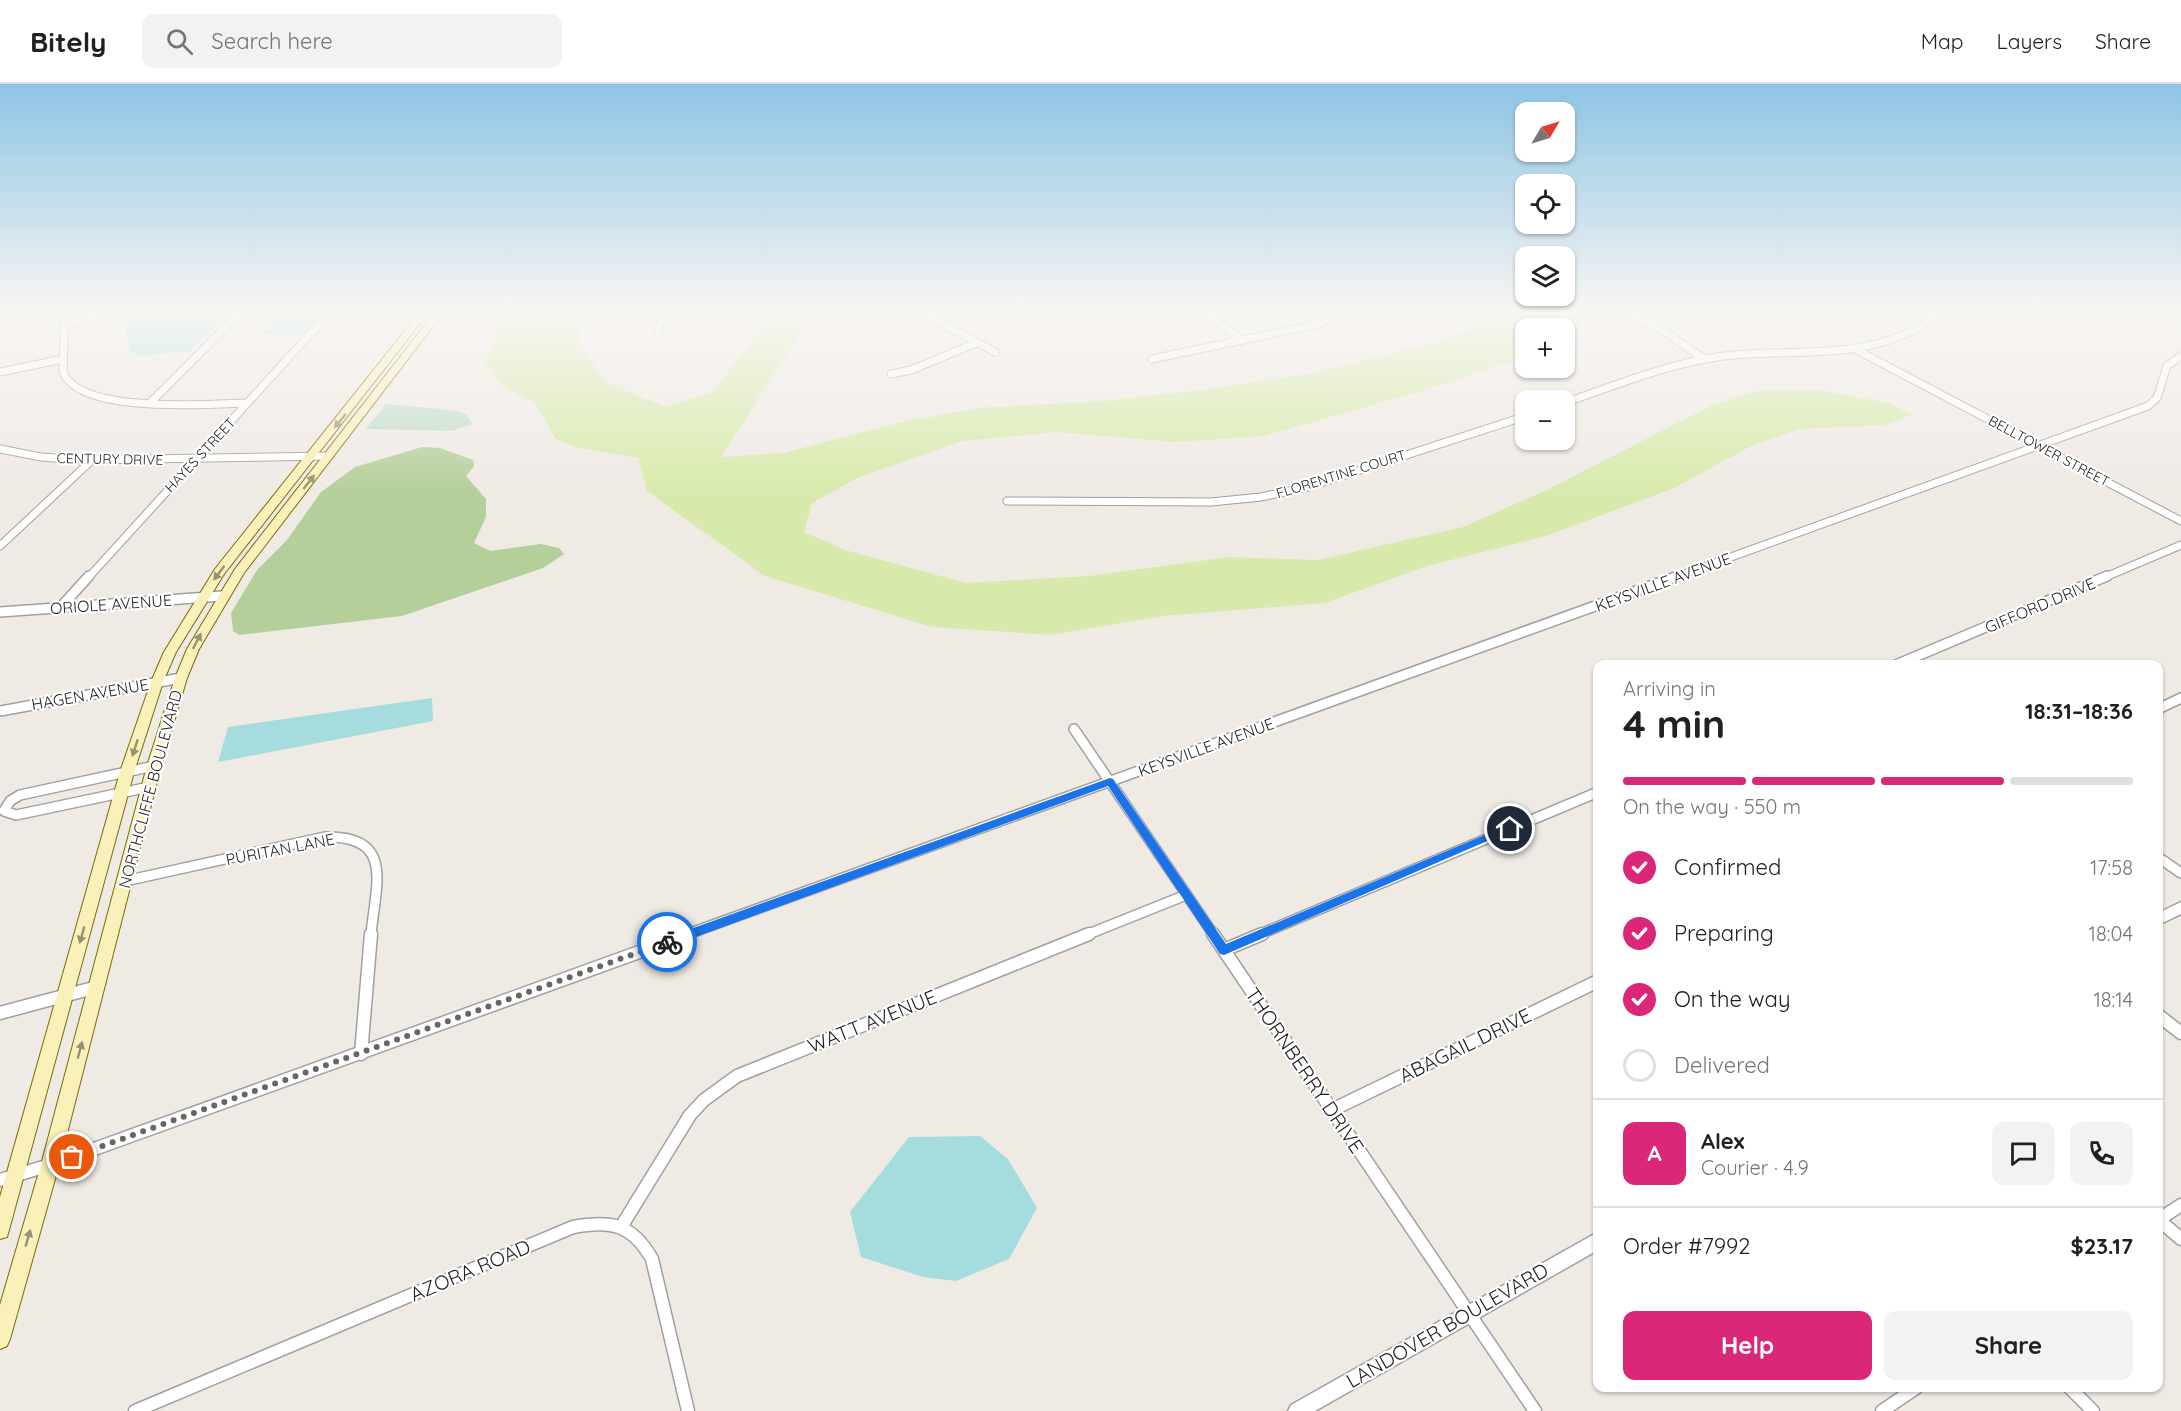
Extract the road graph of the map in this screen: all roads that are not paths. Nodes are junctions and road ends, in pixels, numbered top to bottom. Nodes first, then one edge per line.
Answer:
1 (64, 370) edge
2 (183, 370) edge
3 (278, 370) edge
4 (379, 370) edge
5 (395, 370) edge
6 (911, 370) edge
7 (1669, 370) edge
8 (1894, 370) edge
9 (2166, 370) edge
10 (891, 374) dead end
11 (1575, 400) edge
12 (150, 403) junction
13 (248, 403) junction
14 (1515, 420) edge
15 (2038, 446) junction
16 (0, 448) edge
17 (312, 456) junction
18 (329, 456) junction
19 (92, 460) junction
20 (196, 460) junction
21 (1007, 501) dead end
22 (2181, 521) edge
23 (2181, 545) edge
24 (0, 546) edge
25 (222, 596) junction
26 (201, 597) junction
27 (59, 609) junction
28 (0, 612) edge
29 (1908, 660) edge
30 (181, 678) junction
31 (157, 682) junction
32 (2181, 698) edge
33 (2163, 707) edge
34 (0, 711) edge
35 (1074, 729) dead end
36 (154, 765) junction
37 (127, 772) junction
38 (1110, 782) junction
39 (148, 787) junction
40 (122, 792) junction
41 (1593, 794) edge
42 (2163, 860) edge
43 (2181, 873) edge
44 (125, 880) junction
45 (1186, 895) junction
46 (2181, 907) edge
47 (2163, 917) edge
48 (1224, 950) junction
49 (1593, 983) edge
50 (97, 987) junction
51 (65, 996) junction
52 (0, 1013) edge
53 (2163, 1019) edge
54 (2181, 1033) edge
55 (361, 1054) junction
56 (1332, 1110) junction
57 (50, 1165) junction
58 (15, 1174) junction
59 (0, 1180) edge
60 (2181, 1205) edge
61 (2163, 1217) edge
62 (2163, 1223) edge
63 (621, 1227) junction
64 (0, 1230) edge
65 (2181, 1239) edge
66 (1593, 1243) edge
67 (6, 1296) edge
68 (1469, 1313) junction
69 (2, 1328) edge
70 (1910, 1392) edge
71 (2074, 1392) edge
72 (135, 1411) edge
73 (688, 1411) edge
74 (1297, 1411) edge
75 (1535, 1411) edge
76 (1882, 1411) edge
77 (2093, 1411) edge

1 - 12 street
2 - 12 street
3 - 13 street, HAYES STREET
4 -> 17 main road, NORTHCLIFFE BOULEVARD
5 - 18 main road, NORTHCLIFFE BOULEVARD
6 - 10 street
7 - 11 street
8 - 15 street, BELLTOWER STREET
9 - 15 street, KEYSVILLE AVENUE
12 - 13 street
13 - 20 street, HAYES STREET
14 - 21 street, FLORENTINE COURT
15 - 22 street, BELLTOWER STREET
15 - 38 street, KEYSVILLE AVENUE
16 - 19 street, CENTURY DRIVE
17 - 18 street, CENTURY DRIVE
17 - 20 street, CENTURY DRIVE
17 -> 26 main road, NORTHCLIFFE BOULEVARD
25 -> 18 main road, NORTHCLIFFE BOULEVARD
19 - 20 street, CENTURY DRIVE
19 - 24 street
20 - 27 street, HAYES STREET
23 - 29 street, GIFFORD DRIVE
25 - 26 street, ORIOLE AVENUE
30 -> 25 main road, NORTHCLIFFE BOULEVARD
26 - 27 street, ORIOLE AVENUE
26 - 31 main road, NORTHCLIFFE BOULEVARD
27 - 28 street, ORIOLE AVENUE
30 - 31 street, HAGEN AVENUE
30 - 36 main road, NORTHCLIFFE BOULEVARD
31 - 34 street, HAGEN AVENUE
31 -> 37 main road, NORTHCLIFFE BOULEVARD
32 - 33 street
35 - 38 street, THORNBERRY DRIVE
36 - 37 street
36 - 39 main road, NORTHCLIFFE BOULEVARD
37 - 40 main road, NORTHCLIFFE BOULEVARD
37 - 40 street
38 - 45 street, THORNBERRY DRIVE
38 - 55 street, KEYSVILLE AVENUE
39 - 40 street
39 - 44 main road, NORTHCLIFFE BOULEVARD
40 -> 51 main road, NORTHCLIFFE BOULEVARD
41 - 48 street
42 - 43 street
44 - 50 main road, NORTHCLIFFE BOULEVARD
44 - 55 street, PURITAN LANE
45 - 48 street, THORNBERRY DRIVE
45 - 63 street, WATT AVENUE
46 - 47 street
48 - 56 street, THORNBERRY DRIVE
49 - 56 street, ABAGAIL DRIVE
50 - 51 street
57 -> 50 main road, NORTHCLIFFE BOULEVARD
51 - 52 street
51 - 58 main road, NORTHCLIFFE BOULEVARD
53 - 54 street
55 - 57 street, KEYSVILLE AVENUE
56 - 68 street, THORNBERRY DRIVE
57 - 58 street, KEYSVILLE AVENUE
67 -> 57 main road, NORTHCLIFFE BOULEVARD
58 - 59 street, KEYSVILLE AVENUE
58 - 64 main road, NORTHCLIFFE BOULEVARD
60 - 61 street
62 - 65 street
63 - 72 street, AZORA ROAD
63 - 73 street, AZORA ROAD
66 - 68 street, LANDOVER BOULEVARD
67 - 69 main road, NORTHCLIFFE BOULEVARD
68 - 74 street, LANDOVER BOULEVARD
68 - 75 street, THORNBERRY DRIVE
70 - 76 street
71 - 77 street

